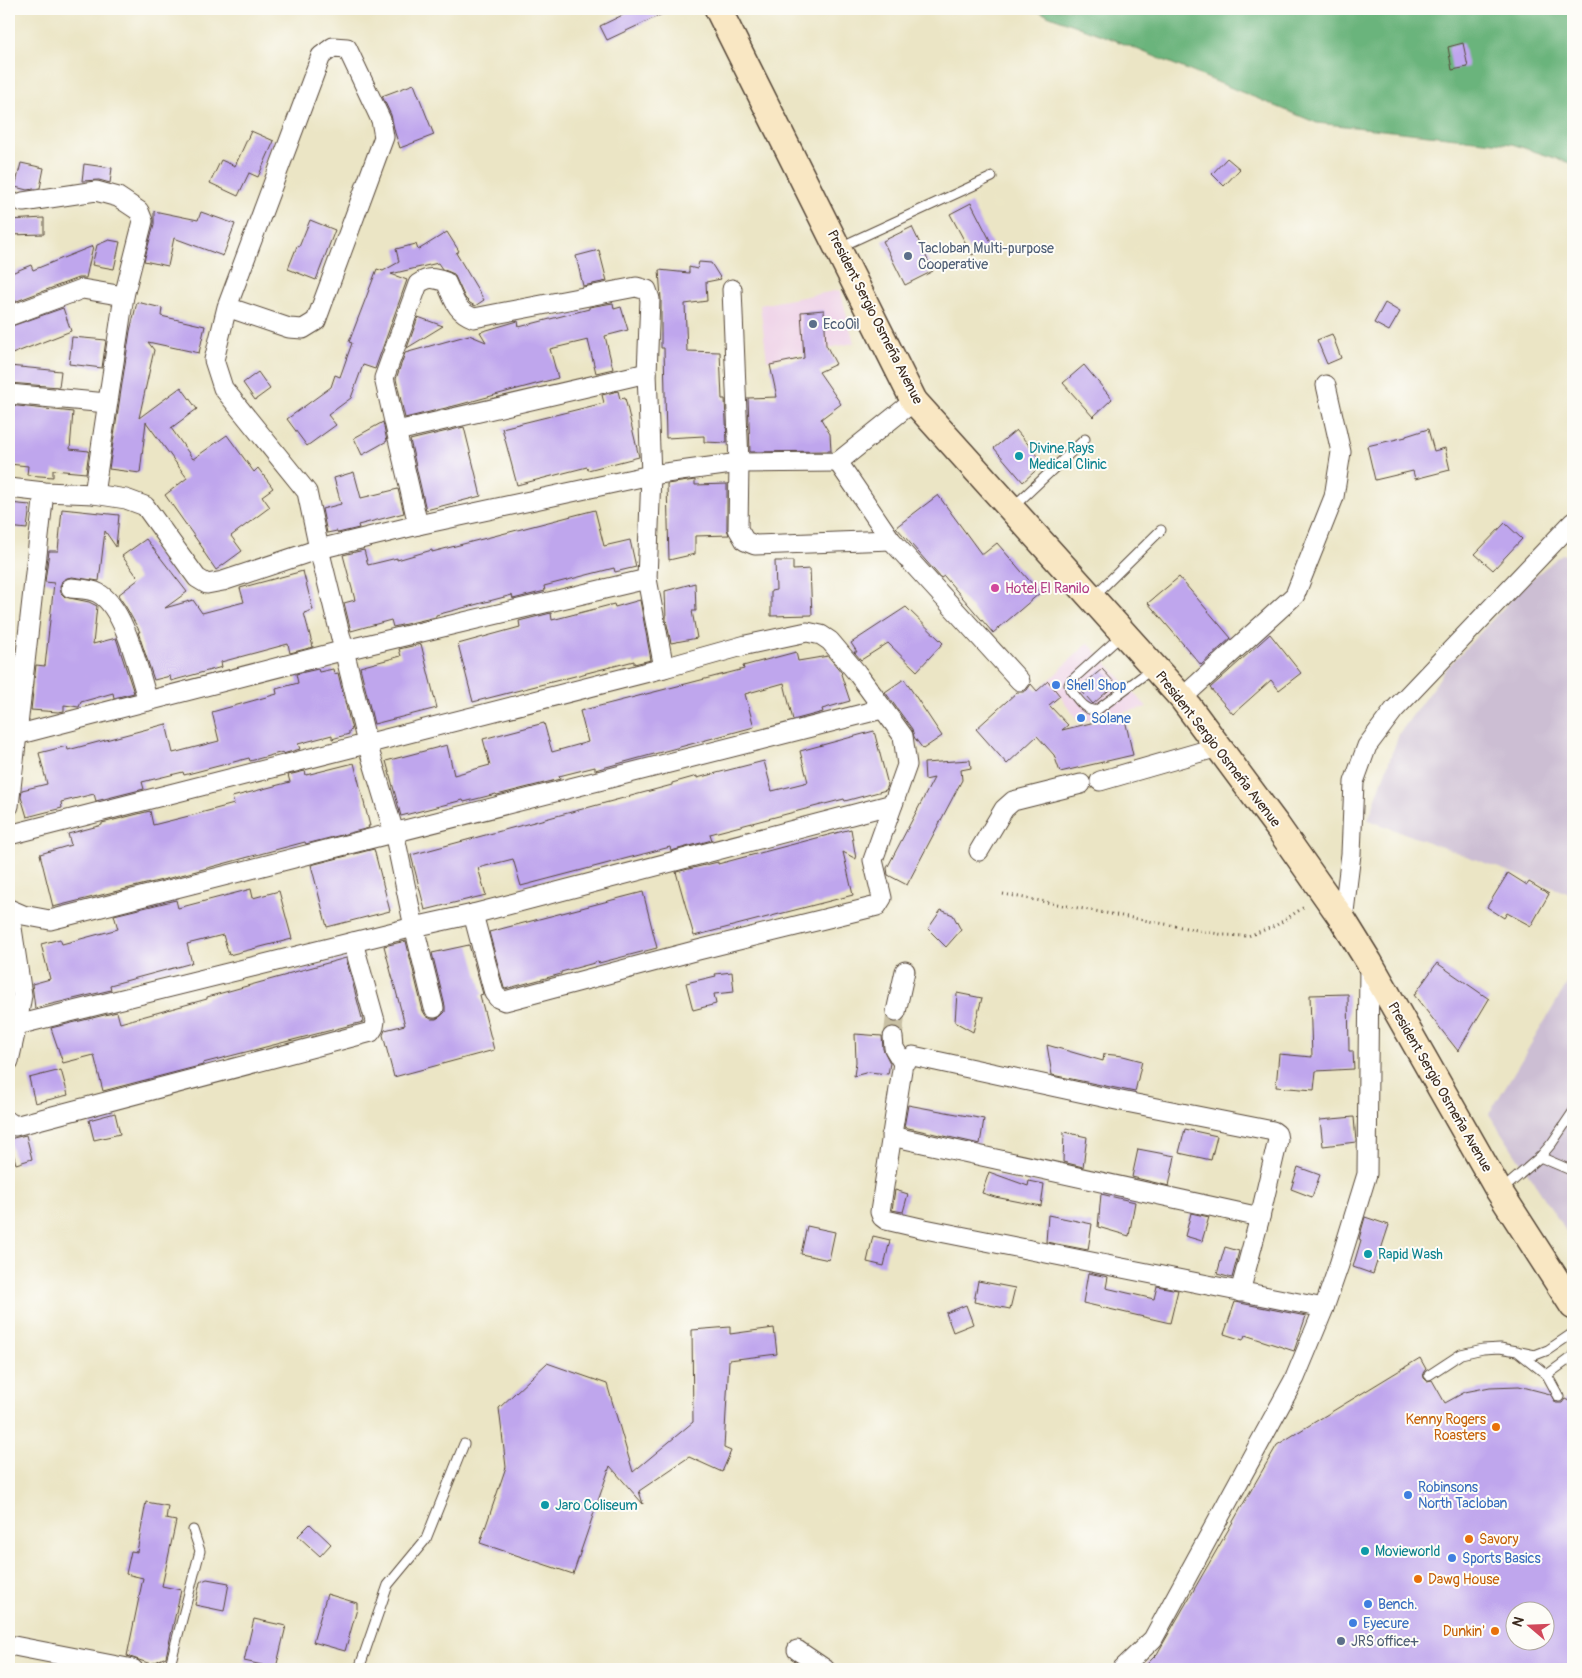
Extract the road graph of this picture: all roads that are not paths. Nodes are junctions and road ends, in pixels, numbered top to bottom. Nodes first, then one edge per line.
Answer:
1 (718, 9) edge
2 (992, 177) dead end
3 (23, 202) dead end
4 (838, 248) junction
5 (732, 290) dead end
6 (124, 296) junction
7 (227, 306) junction
8 (9, 316) edge
9 (647, 373) junction
10 (1326, 385) dead end
11 (9, 394) edge
12 (914, 401) junction
13 (107, 403) junction
14 (397, 431) junction
15 (1085, 439) dead end
16 (838, 462) junction
17 (739, 463) junction
18 (651, 475) junction
19 (9, 488) edge
20 (44, 492) junction
21 (94, 494) junction
22 (1012, 508) junction
23 (1573, 522) edge
24 (418, 525) junction
25 (1161, 530) dead end
26 (890, 540) junction
27 (319, 549) junction
28 (647, 579) junction
29 (72, 588) dead end
30 (1092, 598) junction
31 (1124, 633) junction
32 (344, 650) junction
33 (1155, 667) junction
34 (664, 668) junction
35 (1020, 682) dead end
36 (1182, 698) junction
37 (148, 701) junction
38 (882, 709) junction
39 (16, 735) junction
40 (367, 743) junction
41 (1218, 747) junction
42 (1100, 781) dead end
43 (1081, 784) dead end
44 (893, 804) junction
45 (9, 806) edge
46 (394, 832) junction
47 (9, 835) edge
48 (979, 851) dead end
49 (9, 909) edge
50 (473, 914) junction
51 (1343, 920) junction
52 (9, 921) edge
53 (414, 927) junction
54 (353, 942) junction
55 (1369, 962) junction
56 (904, 971) dead end
57 (434, 1008) dead end
58 (896, 1012) tunnel mouth
59 (18, 1025) junction
60 (893, 1037) tunnel mouth
61 (9, 1061) edge
62 (903, 1063) junction
63 (1573, 1112) edge
64 (9, 1122) edge
65 (891, 1136) junction
66 (1540, 1157) junction
67 (1573, 1172) edge
68 (1500, 1191) junction
69 (1260, 1217) junction
70 (1240, 1292) junction
71 (1573, 1306) edge
72 (1324, 1308) junction
73 (1573, 1333) edge
74 (1517, 1351) junction
75 (1573, 1356) edge
76 (1429, 1375) dead end
77 (1547, 1375) junction
78 (1558, 1397) dead end
79 (464, 1444) dead end
80 (193, 1530) dead end
81 (9, 1645) edge
82 (797, 1650) dead end
83 (133, 1669) edge
84 (169, 1669) edge
85 (359, 1669) edge
86 (825, 1669) edge
87 (1122, 1669) edge

1 - 4 main road, President Sergio Osmeña Avenue
2 - 4 lane
3 - 6 street
4 - 12 main road, President Sergio Osmeña Avenue
5 - 17 street
6 - 8 street
6 - 13 street
7 - 7 street
7 - 27 street
9 - 14 street
9 - 14 street
9 - 18 street
10 - 36 street
11 - 13 street
12 - 16 street
12 - 22 main road, President Sergio Osmeña Avenue
13 - 21 street
14 - 24 street
15 - 22 lane
16 - 17 street
16 - 26 street
17 - 18 street
17 - 26 street
18 - 24 street
18 - 28 street
19 - 20 street
20 - 21 street
20 - 39 street
21 - 27 street
22 - 30 main road, President Sergio Osmeña Avenue
23 - 51 street
24 - 27 street
25 - 30 lane
26 - 35 street
27 - 32 street
28 - 32 street
28 - 34 street
29 - 37 street
30 - 31 main road, President Sergio Osmeña Avenue
31 - 33 main road, President Sergio Osmeña Avenue
31 - 33 lane
32 - 37 street
32 - 40 street
33 - 36 main road, President Sergio Osmeña Avenue
34 - 38 street
34 - 40 street
36 - 41 main road, President Sergio Osmeña Avenue
37 - 39 street
38 - 44 street
38 - 46 street
39 - 45 street
40 - 46 street
40 - 47 street
41 - 42 street
41 - 51 main road, President Sergio Osmeña Avenue
43 - 48 street
44 - 50 street
44 - 50 street
46 - 49 street
46 - 53 street
50 - 53 street
51 - 55 main road, President Sergio Osmeña Avenue
52 - 59 street
53 - 54 street
53 - 57 street
54 - 59 street
54 - 64 street
55 - 68 main road, President Sergio Osmeña Avenue
55 - 72 street
56 - 58 street
59 - 61 street
60 - 62 street
62 - 65 street
62 - 69 street
63 - 66 lane
65 - 69 street
65 - 70 street
66 - 67 lane
66 - 68 lane
68 - 71 main road, President Sergio Osmeña Avenue
69 - 70 street
70 - 72 street
72 - 87 street
73 - 74 lane
74 - 76 lane
74 - 77 lane
75 - 77 lane
77 - 78 lane
79 - 85 lane
80 - 84 lane
81 - 83 street
82 - 86 street

